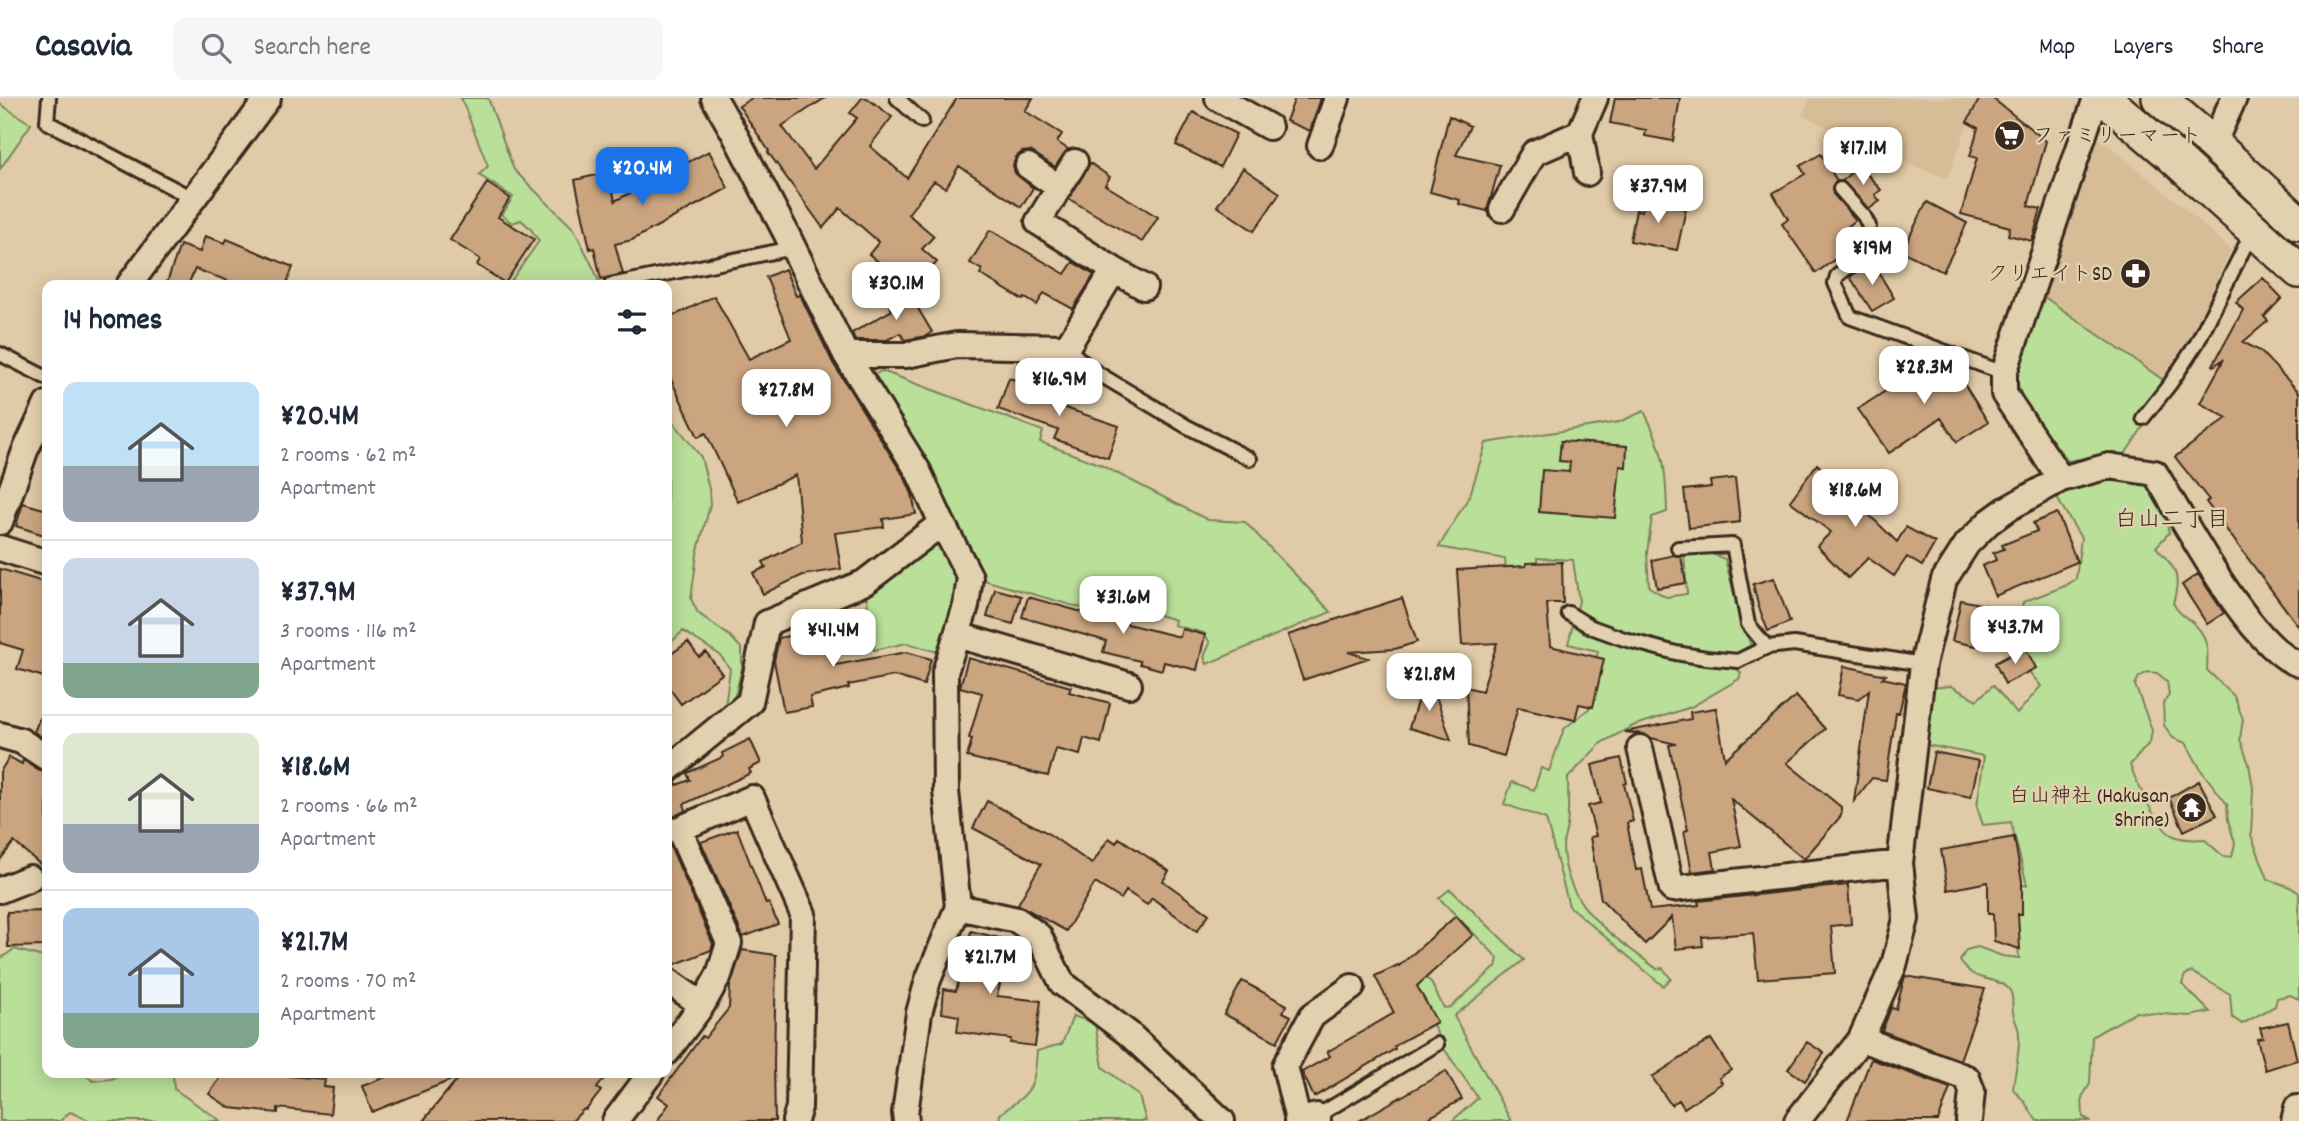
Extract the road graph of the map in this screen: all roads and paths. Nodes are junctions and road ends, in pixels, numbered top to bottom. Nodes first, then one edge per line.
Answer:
1 (48, 98) edge
2 (268, 98) edge
3 (714, 98) edge
4 (897, 98) edge
5 (1218, 98) edge
6 (1337, 98) edge
7 (1595, 98) edge
8 (2096, 98) edge
9 (2104, 98) edge
10 (2159, 98) edge
11 (2234, 98) edge
12 (922, 121) dead end
13 (1269, 127) dead end
14 (1580, 133) junction
15 (2213, 144) junction
16 (1320, 146) dead end
17 (1074, 162) dead end
18 (1028, 166) dead end
19 (1587, 173) dead end
20 (1058, 187) junction
21 (1840, 189) dead end
22 (192, 198) junction
23 (1502, 209) dead end
24 (2299, 223) edge
25 (2253, 229) junction
26 (793, 248) junction
27 (1114, 271) junction
28 (2299, 271) edge
29 (133, 280) edge
30 (636, 280) edge
31 (1144, 287) dead end
32 (1067, 347) junction
33 (0, 354) edge
34 (846, 355) junction
35 (2004, 373) junction
36 (42, 375) edge
37 (42, 416) edge
38 (2143, 418) dead end
39 (1250, 459) dead end
40 (2061, 479) junction
41 (0, 522) edge
42 (942, 523) junction
43 (0, 548) edge
44 (1678, 548) dead end
45 (42, 561) edge
46 (1568, 613) dead end
47 (957, 635) junction
48 (1767, 647) junction
49 (1923, 664) junction
50 (2299, 664) edge
51 (1129, 685) dead end
52 (0, 735) edge
53 (1640, 748) dead end
54 (42, 755) edge
55 (672, 766) edge
56 (1900, 863) junction
57 (30, 878) dead end
58 (0, 890) edge
59 (958, 907) junction
60 (672, 984) edge
61 (1352, 987) dead end
62 (702, 1005) junction
63 (1861, 1039) junction
64 (1437, 1044) dead end
65 (672, 1045) edge
66 (647, 1078) edge
67 (2299, 1108) edge
68 (1308, 1120) edge
69 (615, 1121) edge
70 (795, 1121) edge
71 (906, 1121) edge
72 (1222, 1121) edge
73 (1797, 1121) edge
74 (1969, 1121) edge
75 (2294, 1121) edge

1 - 22 lane
2 - 22 street
3 - 26 street
4 - 12 lane
5 - 13 street
6 - 16 street
7 - 14 street
8 - 35 street
9 - 25 main road
10 - 15 main road
11 - 15 street
14 - 19 street
14 - 23 street
15 - 24 main road
17 - 20 street
18 - 20 street
20 - 27 street
21 - 35 lane
22 - 29 street
25 - 28 main road
25 - 38 lane
26 - 30 lane
26 - 34 street
27 - 31 street
27 - 32 street
32 - 34 street
32 - 39 lane
33 - 36 lane
34 - 42 street
35 - 40 street
37 - 41 street
40 - 49 street
40 - 50 street
42 - 47 street
42 - 55 street
43 - 45 street
44 - 48 lane
46 - 48 lane
47 - 51 street
47 - 59 street
48 - 49 lane
49 - 56 street
52 - 54 street
53 - 56 street
56 - 63 street
57 - 58 street
59 - 71 street
59 - 72 street
60 - 62 street
61 - 68 street
62 - 65 street
62 - 70 street
63 - 73 street
63 - 74 street
64 - 68 lane
66 - 69 street
67 - 75 street

